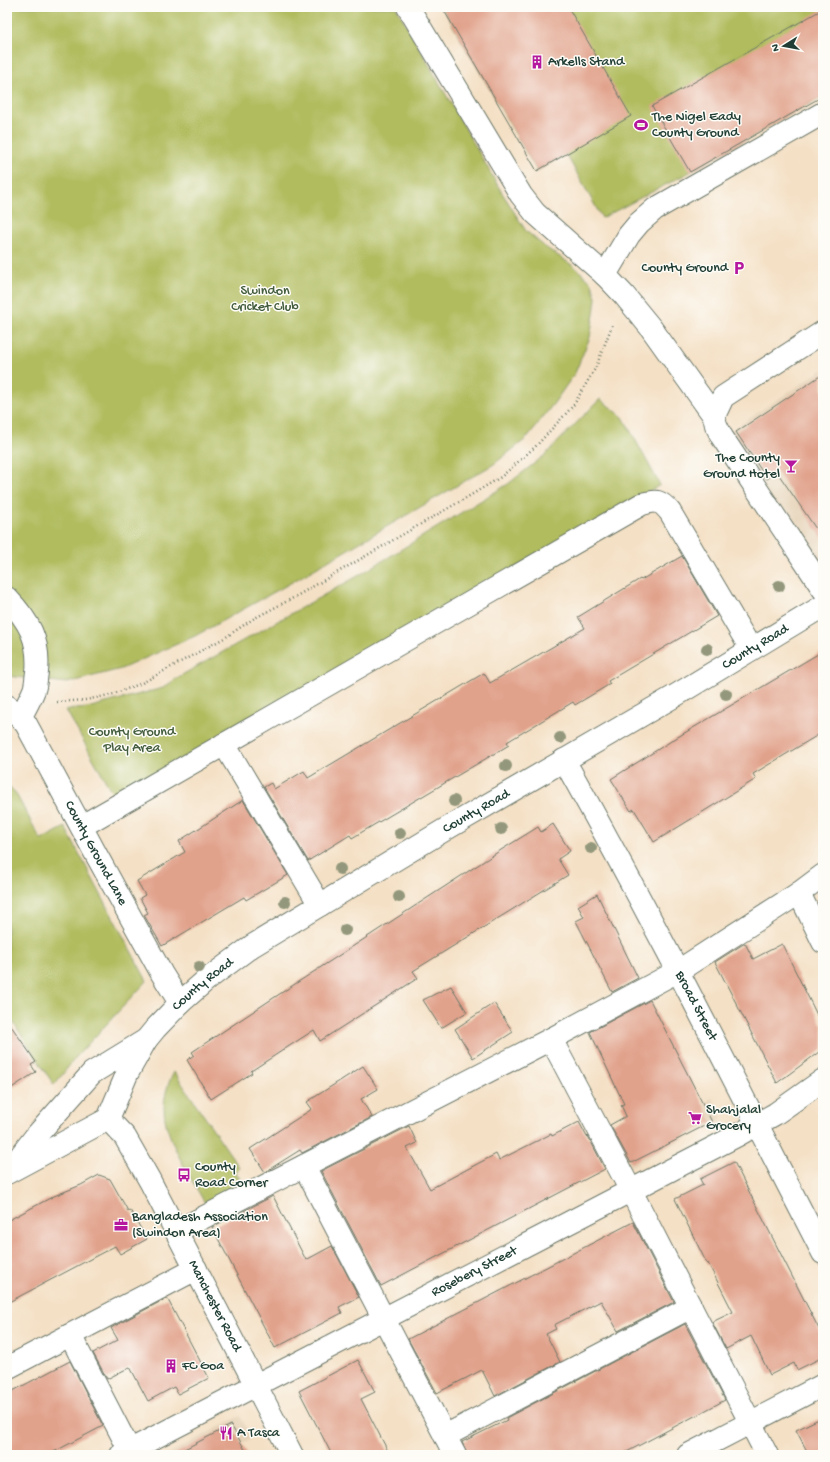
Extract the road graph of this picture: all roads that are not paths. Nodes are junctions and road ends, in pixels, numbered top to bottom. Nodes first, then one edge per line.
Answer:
1 (408, 7) edge
2 (823, 113) edge
3 (605, 275) junction
4 (823, 332) edge
5 (714, 416) junction
6 (823, 589) edge
7 (7, 598) edge
8 (823, 606) edge
9 (751, 649) junction
10 (19, 708) edge
11 (224, 744) junction
12 (564, 760) junction
13 (82, 826) junction
14 (823, 875) edge
15 (799, 893) junction
16 (320, 905) junction
17 (823, 942) edge
18 (678, 971) junction
19 (180, 1002) junction
20 (551, 1039) junction
21 (146, 1040) junction
22 (823, 1080) edge
23 (108, 1119) junction
24 (756, 1124) junction
25 (304, 1166) junction
26 (7, 1173) edge
27 (630, 1190) junction
28 (177, 1231) junction
29 (823, 1253) edge
30 (196, 1269) junction
31 (691, 1307) junction
32 (384, 1318) junction
33 (70, 1335) junction
34 (7, 1368) edge
35 (823, 1384) edge
36 (256, 1385) junction
37 (750, 1423) junction
38 (445, 1436) junction
39 (128, 1454) edge
40 (292, 1455) edge
41 (455, 1455) edge
42 (688, 1455) edge
43 (767, 1455) edge

1 - 3 street
2 - 3 street
3 - 5 street
4 - 5 street
5 - 6 street
7 - 10 street
8 - 9 street, County Road
9 - 11 street
9 - 12 street, County Road
10 - 13 street, County Ground Lane
11 - 13 street
11 - 16 street
12 - 16 street, County Road
12 - 18 street, Broad Street
13 - 19 street, County Ground Lane
14 - 15 street
15 - 17 street
15 - 18 street
16 - 19 street, County Road
18 - 20 street
18 - 24 street, Broad Street
19 - 21 street, County Road
20 - 25 street
20 - 27 street
21 - 23 street, County Road
21 - 26 street, County Road
22 - 24 street, Rosebery Street
23 - 26 street, County Road
23 - 28 street, Manchester Road
24 - 27 street, Rosebery Street
24 - 29 street, Broad Street
25 - 28 street
25 - 32 street
27 - 31 street
27 - 32 street, Rosebery Street
28 - 30 street, Manchester Road
30 - 33 street
30 - 36 street, Manchester Road
31 - 37 street
31 - 38 street
32 - 36 street, Rosebery Street
32 - 38 street
33 - 34 street
33 - 39 street
35 - 37 street
36 - 39 street, Rosebery Street
36 - 40 street, Manchester Road
37 - 42 street
37 - 43 street
38 - 41 street

